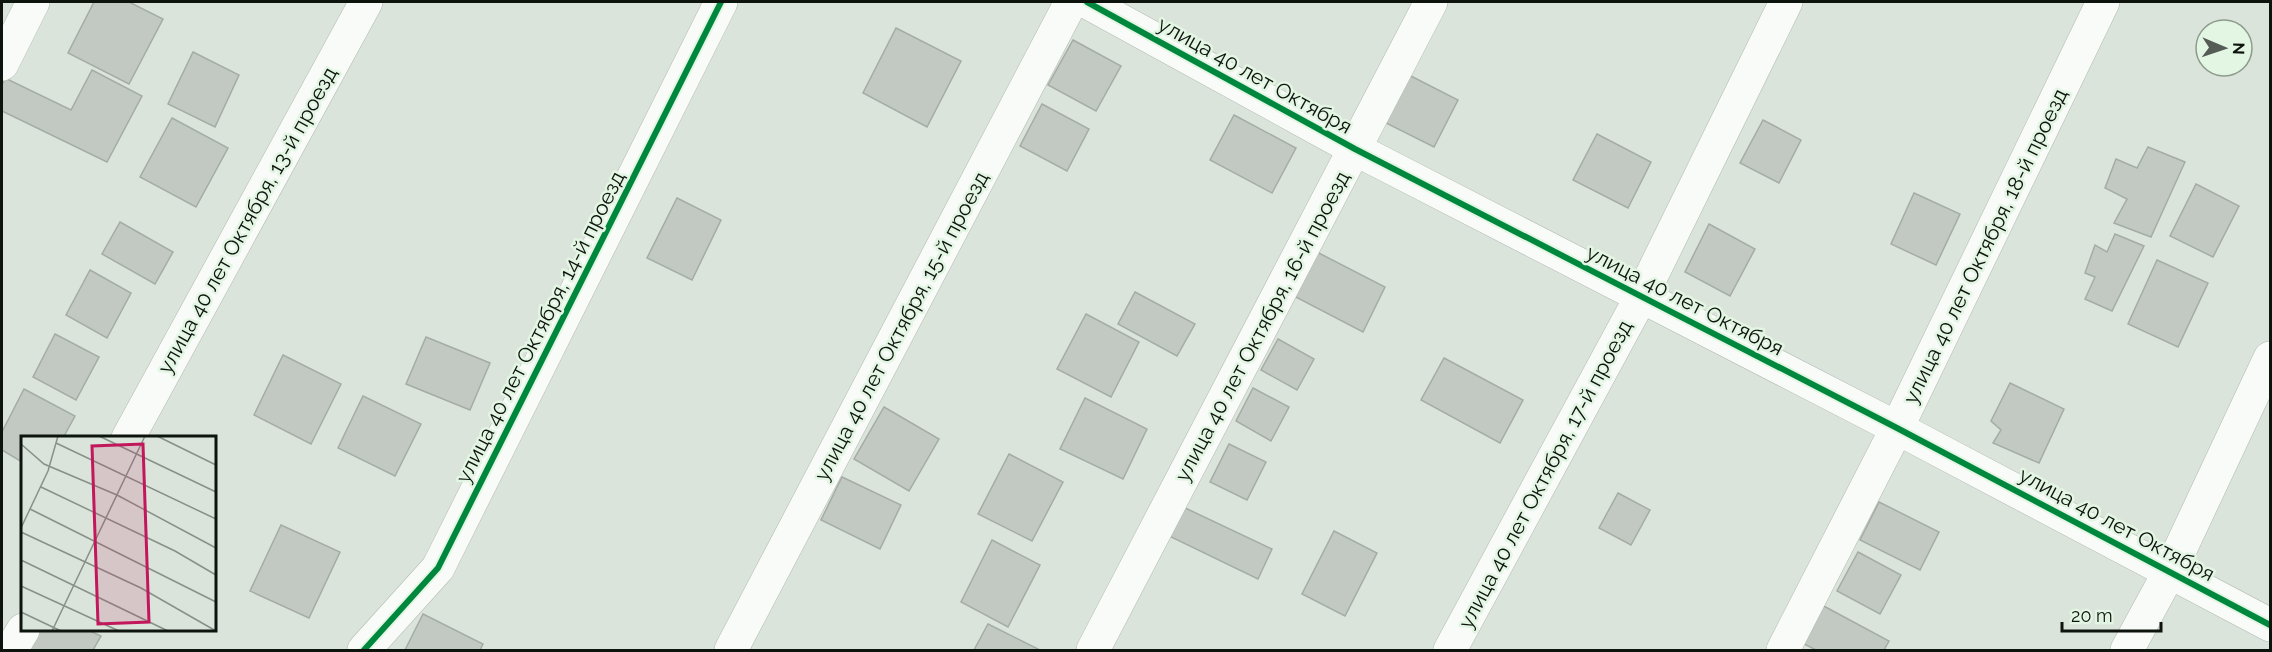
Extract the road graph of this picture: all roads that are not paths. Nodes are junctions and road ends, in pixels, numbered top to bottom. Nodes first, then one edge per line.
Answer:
1 (33, 2) edge
2 (366, 2) edge
3 (721, 2) edge
4 (1071, 2) edge
5 (1087, 2) edge
6 (1431, 2) edge
7 (1786, 2) edge
8 (2103, 2) edge
9 (2, 64) edge
10 (1355, 149) junction
11 (1641, 297) junction
12 (2271, 358) edge
13 (1897, 428) junction
14 (129, 436) edge
15 (2170, 571) junction
16 (2271, 624) edge
17 (22, 631) edge
18 (11, 651) edge
19 (364, 651) edge
20 (731, 651) edge
21 (1093, 651) edge
22 (1450, 651) edge
23 (1783, 651) edge
24 (2127, 651) edge

1 - 9 street
2 - 14 street, улица 40 лет Октября, 13-й проезд
3 - 19 street, улица 40 лет Октября, 14-й проезд
4 - 20 street, улица 40 лет Октября, 15-й проезд
5 - 10 street, улица 40 лет Октября
6 - 10 street, улица 40 лет Октября, 16-й проезд
7 - 11 street, улица 40 лет Октября, 17-й проезд
8 - 13 street, улица 40 лет Октября, 18-й проезд
10 - 11 street, улица 40 лет Октября
10 - 21 street, улица 40 лет Октября, 16-й проезд
11 - 13 street, улица 40 лет Октября
11 - 22 street, улица 40 лет Октября, 17-й проезд
12 - 15 street
13 - 15 street, улица 40 лет Октября
13 - 23 street, улица 40 лет Октября, 18-й проезд
15 - 16 street, улица 40 лет Октября
15 - 24 street
17 - 18 street

